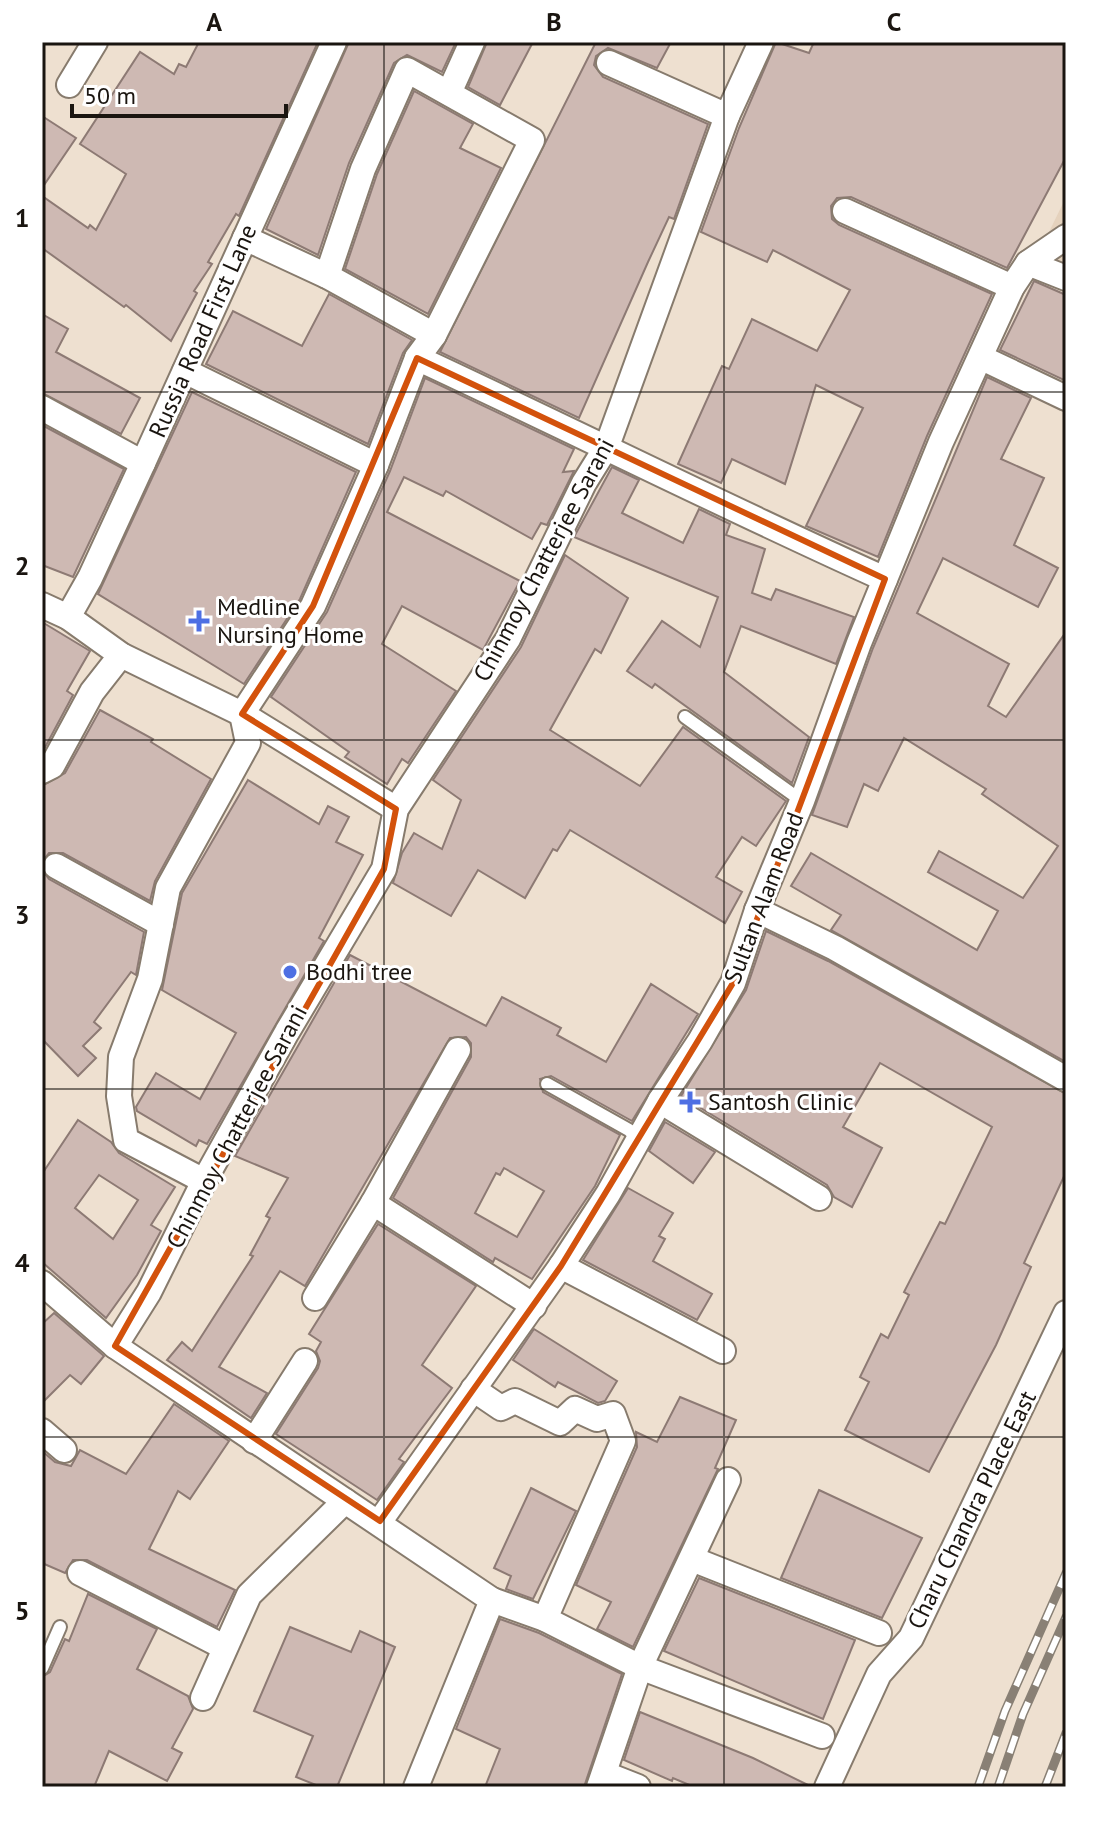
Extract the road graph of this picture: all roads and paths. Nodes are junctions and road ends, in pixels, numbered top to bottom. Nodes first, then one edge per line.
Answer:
1 (95, 42) edge
2 (334, 42) edge
3 (472, 42) edge
4 (761, 42) edge
5 (609, 63) dead end
6 (69, 85) dead end
7 (449, 93) junction
8 (727, 116) junction
9 (845, 211) dead end
10 (1066, 237) edge
11 (245, 238) junction
12 (1028, 263) junction
13 (327, 276) junction
14 (1066, 278) edge
15 (1012, 287) junction
16 (434, 335) junction
17 (417, 358) junction
18 (982, 358) junction
19 (185, 371) junction
20 (1066, 398) edge
21 (42, 408) edge
22 (607, 446) junction
23 (143, 463) junction
24 (376, 465) junction
25 (885, 579) junction
26 (42, 605) edge
27 (68, 617) junction
28 (121, 655) junction
29 (242, 714) junction
30 (685, 717) dead end
31 (45, 766) edge
32 (802, 801) junction
33 (396, 809) junction
34 (56, 866) dead end
35 (757, 910) junction
36 (161, 924) junction
37 (458, 1050) dead end
38 (1066, 1079) edge
39 (547, 1084) dead end
40 (660, 1101) junction
41 (638, 1139) junction
42 (204, 1181) junction
43 (819, 1198) dead end
44 (373, 1203) junction
45 (561, 1266) junction
46 (47, 1297) edge
47 (315, 1298) dead end
48 (534, 1306) junction
49 (1066, 1313) edge
50 (115, 1346) junction
51 (723, 1351) dead end
52 (305, 1361) dead end
53 (473, 1389) junction
54 (42, 1431) edge
55 (254, 1441) junction
56 (64, 1450) dead end
57 (728, 1480) dead end
58 (345, 1501) junction
59 (380, 1521) junction
60 (692, 1559) junction
61 (80, 1573) dead end
62 (492, 1600) junction
63 (545, 1619) junction
64 (60, 1627) dead end
65 (879, 1633) dead end
66 (224, 1647) junction
67 (640, 1667) junction
68 (42, 1668) edge
69 (203, 1698) dead end
70 (822, 1736) dead end
71 (602, 1780) edge
72 (416, 1787) edge
73 (638, 1787) edge
74 (827, 1787) edge

1 - 6 street
2 - 11 street, Russia Road First Lane
3 - 7 street
4 - 8 street, Chinmoy Chatterjee Sarani
5 - 8 street
7 - 13 street
7 - 16 street
8 - 22 street, Chinmoy Chatterjee Sarani
9 - 15 street
10 - 12 street, Sultan Alam Road
11 - 13 street
11 - 19 street, Russia Road First Lane
12 - 14 street
12 - 15 street, Sultan Alam Road
13 - 16 street
15 - 18 street, Sultan Alam Road
16 - 17 street
17 - 22 street
17 - 24 street
18 - 20 street
18 - 25 street, Sultan Alam Road
19 - 23 street, Russia Road First Lane
19 - 24 street
21 - 23 street
22 - 25 street
22 - 33 street, Chinmoy Chatterjee Sarani
23 - 27 street, Russia Road First Lane
24 - 29 street
25 - 32 street, Sultan Alam Road
26 - 27 street
27 - 28 street
28 - 29 street
28 - 31 street
29 - 33 street
29 - 36 street
30 - 32 lane
32 - 35 street, Sultan Alam Road
33 - 42 street, Chinmoy Chatterjee Sarani
34 - 36 street
35 - 38 street
35 - 40 street, Sultan Alam Road
36 - 42 street
37 - 44 street
39 - 41 lane
40 - 41 street, Sultan Alam Road
40 - 43 street
41 - 45 street, Sultan Alam Road
42 - 50 street, Chinmoy Chatterjee Sarani
44 - 47 street
44 - 48 street
45 - 48 street, Sultan Alam Road
45 - 51 street
46 - 50 street
48 - 53 street, Sultan Alam Road
49 - 74 street, Charu Chandra Place East
50 - 55 street
52 - 55 street
53 - 59 street, Sultan Alam Road
53 - 63 street
54 - 56 street
55 - 58 street
57 - 60 street
58 - 59 street
58 - 66 street
59 - 62 street
60 - 65 street
60 - 67 street
61 - 66 street
62 - 63 street
62 - 72 street
63 - 67 street
64 - 68 lane
66 - 69 street
67 - 70 street
67 - 71 street
71 - 73 street

